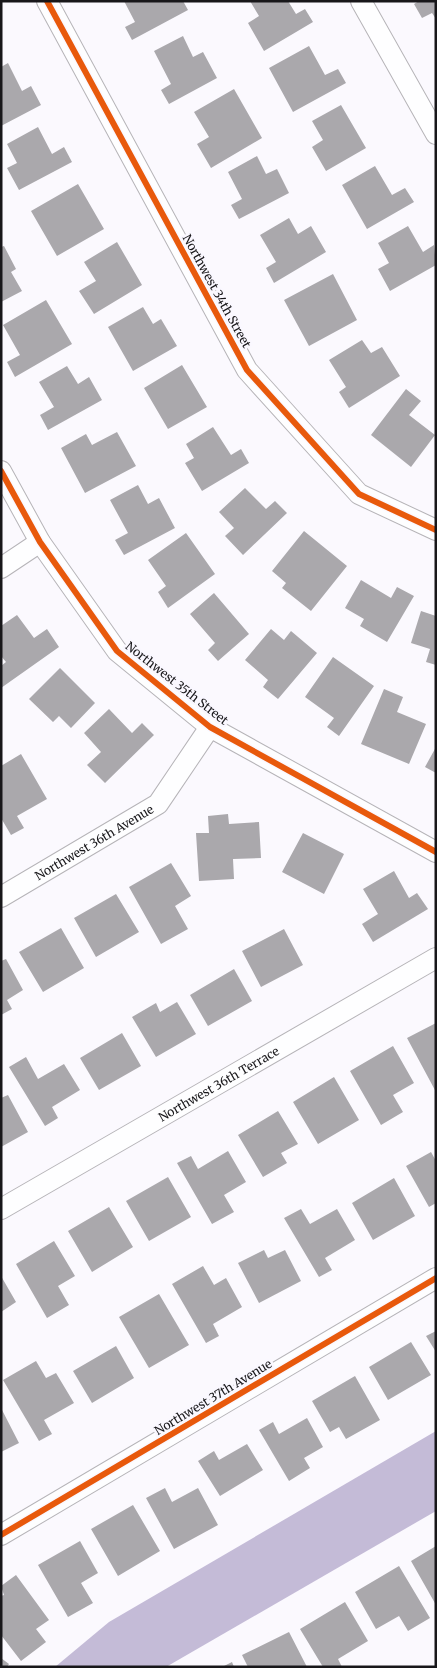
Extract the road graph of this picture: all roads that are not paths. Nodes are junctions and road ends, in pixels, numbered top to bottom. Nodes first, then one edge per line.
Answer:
1 (47, 1) edge
2 (361, 1) edge
3 (436, 134) edge
4 (1, 471) edge
5 (436, 530) edge
6 (40, 542) junction
7 (1, 568) edge
8 (210, 727) junction
9 (436, 852) edge
10 (1, 897) edge
11 (436, 958) edge
12 (1, 1209) edge
13 (436, 1278) edge
14 (1, 1535) edge

1 - 5 street, Northwest 34th Street
2 - 3 street
4 - 6 street, Northwest 35th Street
6 - 7 street
6 - 8 street, Northwest 35th Street
8 - 9 street, Northwest 35th Street
8 - 10 street, Northwest 36th Avenue
11 - 12 street, Northwest 36th Terrace
13 - 14 street, Northwest 37th Avenue

